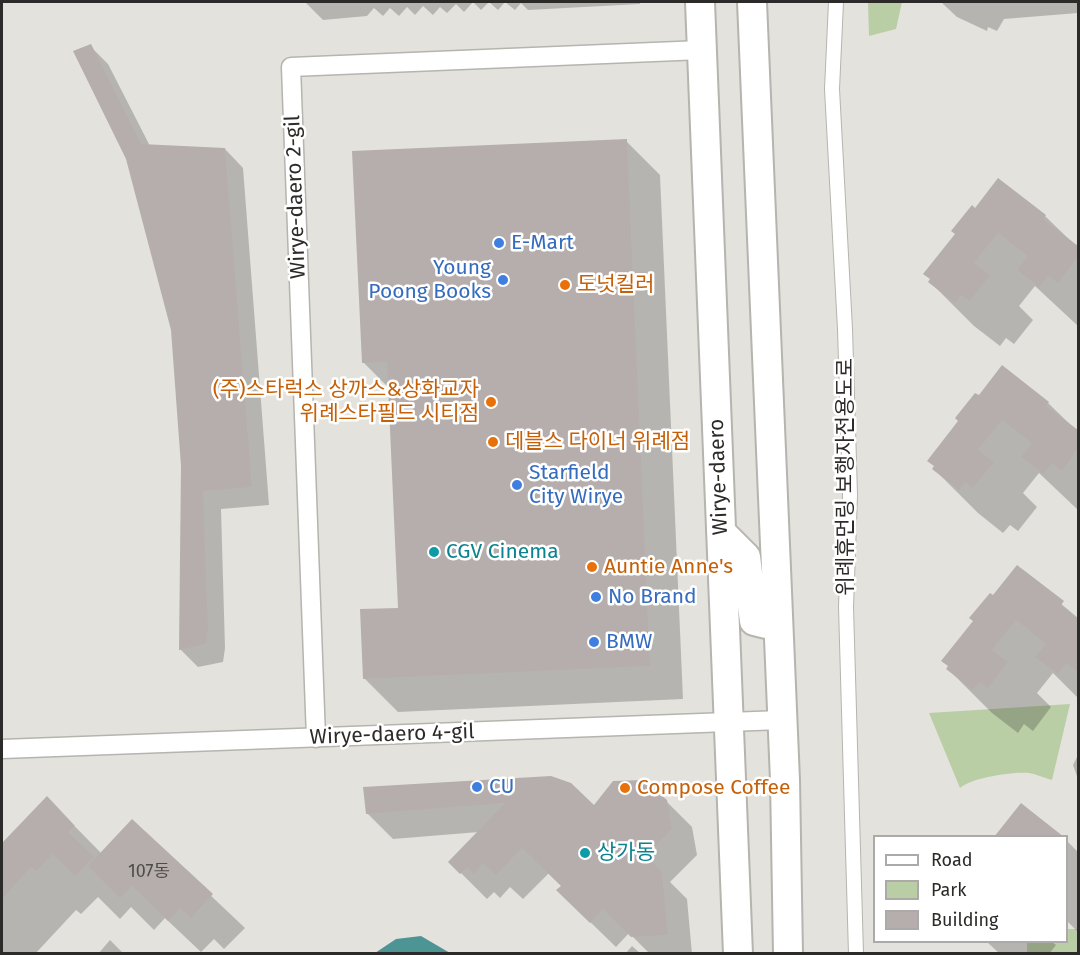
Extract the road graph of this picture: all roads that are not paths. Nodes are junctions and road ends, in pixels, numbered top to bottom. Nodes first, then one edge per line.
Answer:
1 (700, 2) edge
2 (752, 2) edge
3 (836, 2) edge
4 (702, 50) junction
5 (722, 532) junction
6 (778, 618) junction
7 (782, 720) junction
8 (729, 722) junction
9 (315, 738) junction
10 (2, 749) edge
11 (738, 954) edge
12 (788, 954) edge
13 (856, 954) edge

1 - 4 main road, Wirye-daero
2 - 6 main road
3 - 13 street, 위례휴먼링 보행자전용도로
4 - 5 main road, Wirye-daero
4 - 9 street, Wirye-daero 2-gil
5 - 6 main road
5 - 8 main road, Wirye-daero
6 - 7 main road
7 - 8 street, Wirye-daero 4-gil
7 - 12 main road
8 - 9 street, Wirye-daero 4-gil
8 - 11 main road, Wirye-daero
9 - 10 street, Wirye-daero 4-gil

